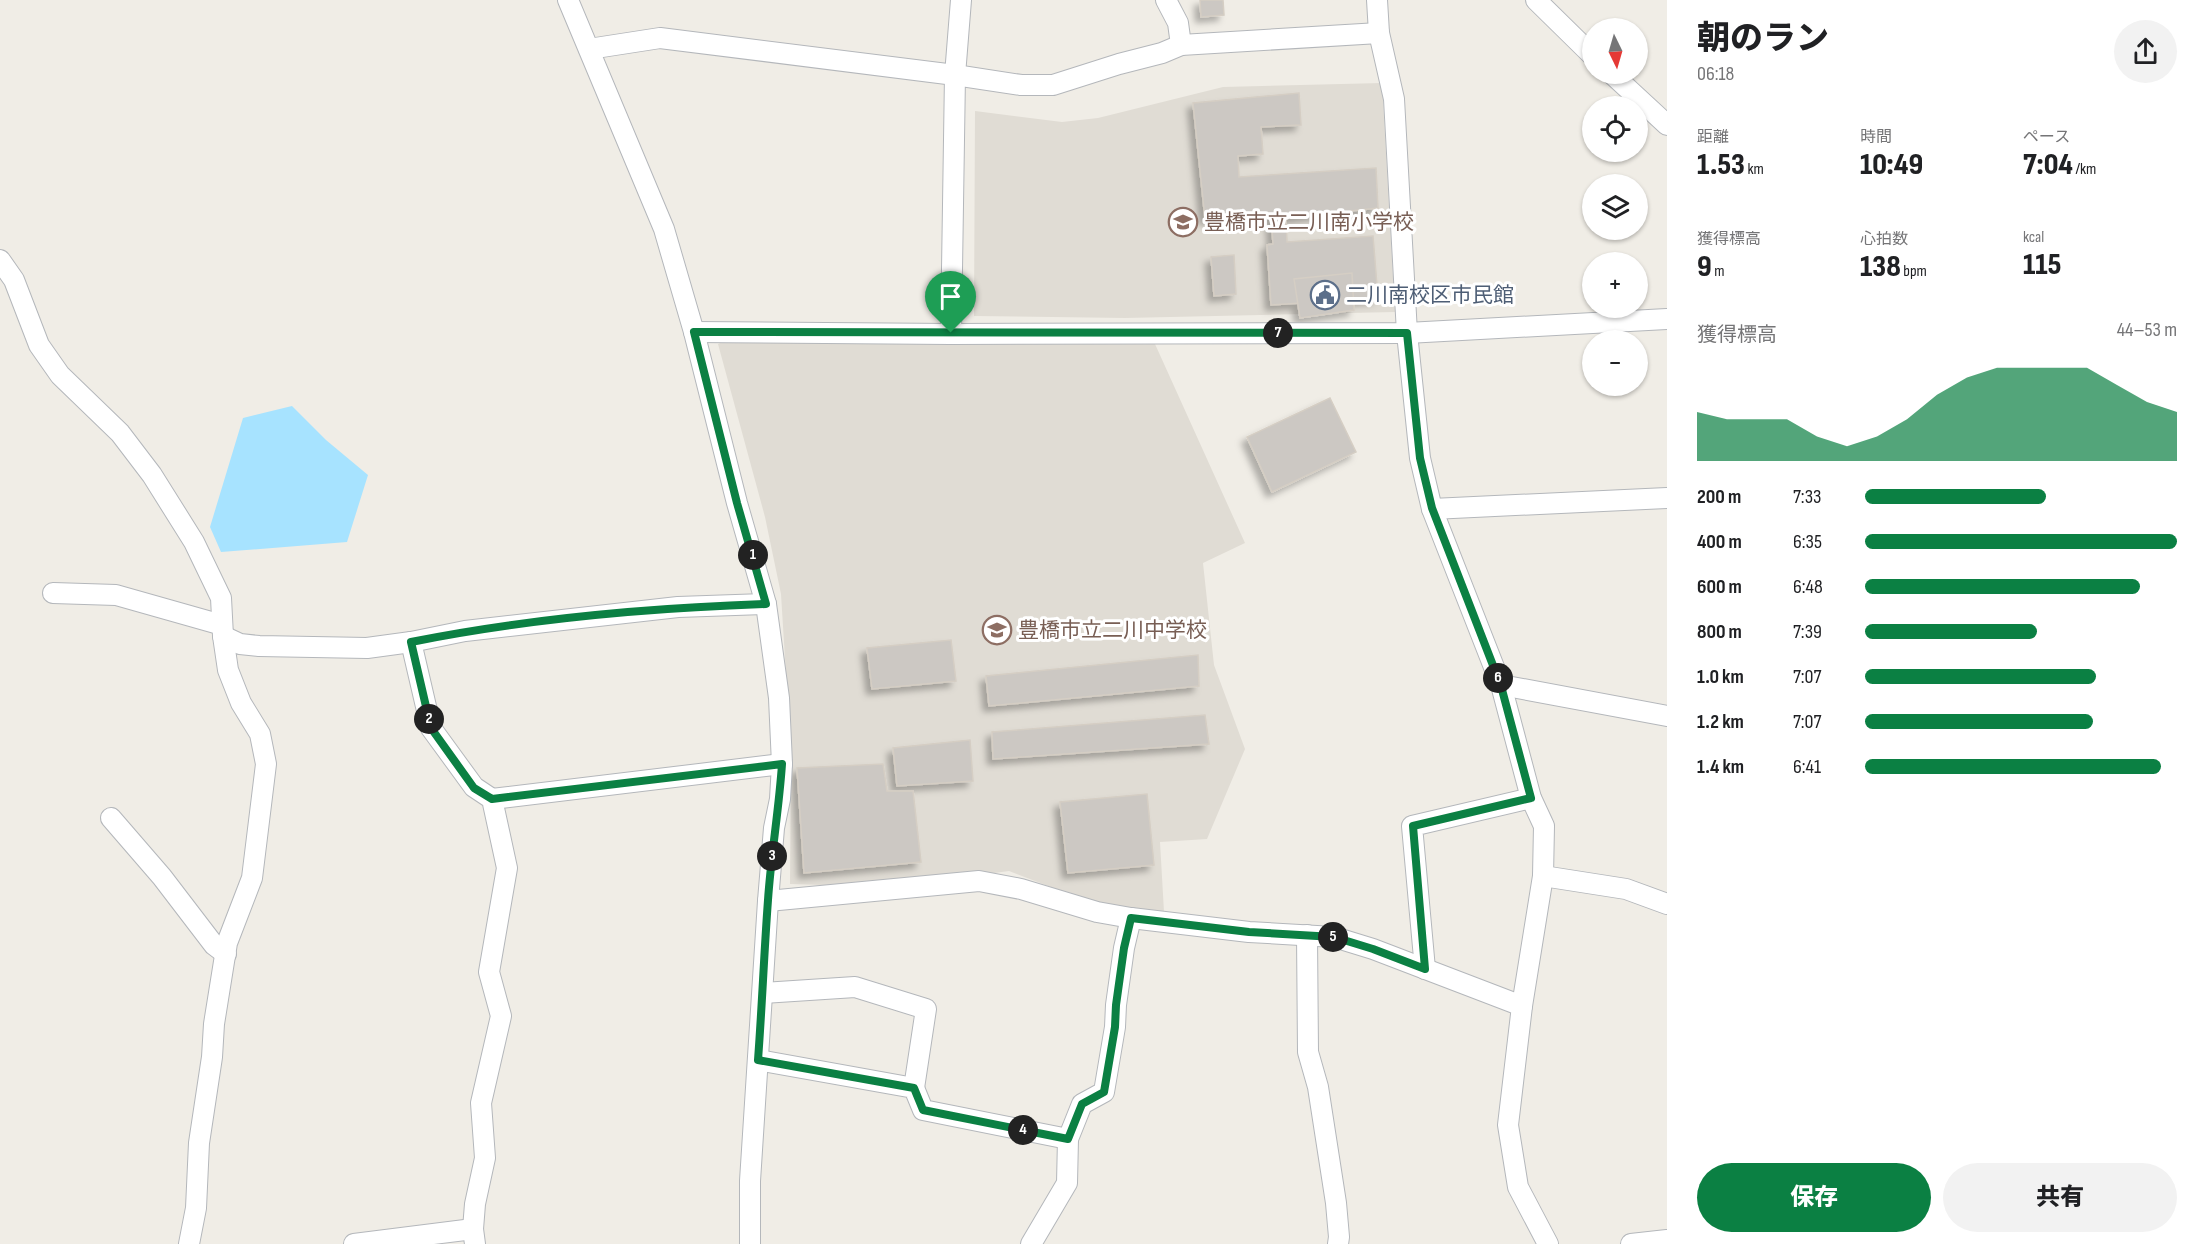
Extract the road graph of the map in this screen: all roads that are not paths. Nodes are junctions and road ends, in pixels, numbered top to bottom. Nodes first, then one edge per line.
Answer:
1 (568, 0) edge
2 (960, 0) edge
3 (1166, 0) edge
4 (1377, 0) edge
5 (1536, 0) edge
6 (1379, 33) junction
7 (1181, 45) junction
8 (1582, 45) edge
9 (589, 49) junction
10 (955, 75) junction
11 (1623, 84) edge
12 (1667, 125) edge
13 (0, 260) edge
14 (1667, 319) edge
15 (694, 332) junction
16 (951, 333) junction
17 (1407, 333) junction
18 (1667, 498) edge
19 (1432, 508) junction
20 (53, 593) dead end
21 (766, 604) junction
22 (222, 631) junction
23 (411, 642) junction
24 (1501, 686) junction
25 (1667, 716) edge
26 (782, 764) junction
27 (1531, 798) junction
28 (492, 799) junction
29 (111, 818) dead end
30 (1543, 876) junction
31 (768, 901) junction
32 (1667, 904) edge
33 (1131, 918) junction
34 (1307, 935) junction
35 (226, 954) junction
36 (1425, 969) junction
37 (763, 993) junction
38 (1522, 1006) junction
39 (758, 1060) junction
40 (914, 1088) junction
41 (1068, 1139) junction
42 (474, 1236) edge
43 (1667, 1240) edge
44 (189, 1244) edge
45 (354, 1244) edge
46 (750, 1244) edge
47 (1032, 1244) edge
48 (1338, 1244) edge
49 (1548, 1244) edge
50 (1631, 1244) edge

1 - 9 street
2 - 10 street
3 - 7 street
4 - 6 street
5 - 8 street
6 - 7 street
6 - 17 street
7 - 10 street
9 - 10 street
9 - 15 street
10 - 16 street
11 - 12 street
13 - 22 street
14 - 17 street
15 - 16 street
15 - 21 street
16 - 17 street
17 - 19 street
18 - 19 street
19 - 24 street
20 - 22 street
21 - 23 street
21 - 26 street
22 - 23 street
22 - 35 street
23 - 28 street
24 - 25 street
24 - 27 street
26 - 28 street
26 - 31 street
27 - 30 street
27 - 36 street
28 - 42 street
29 - 35 street
30 - 32 street
30 - 38 street
31 - 33 street
31 - 37 street
33 - 34 street
33 - 41 street
34 - 36 street
34 - 48 street
35 - 44 street
36 - 38 street
37 - 39 street
37 - 40 street
38 - 49 street
39 - 40 street
39 - 46 street
40 - 41 street
41 - 47 street
42 - 45 street
43 - 50 street

